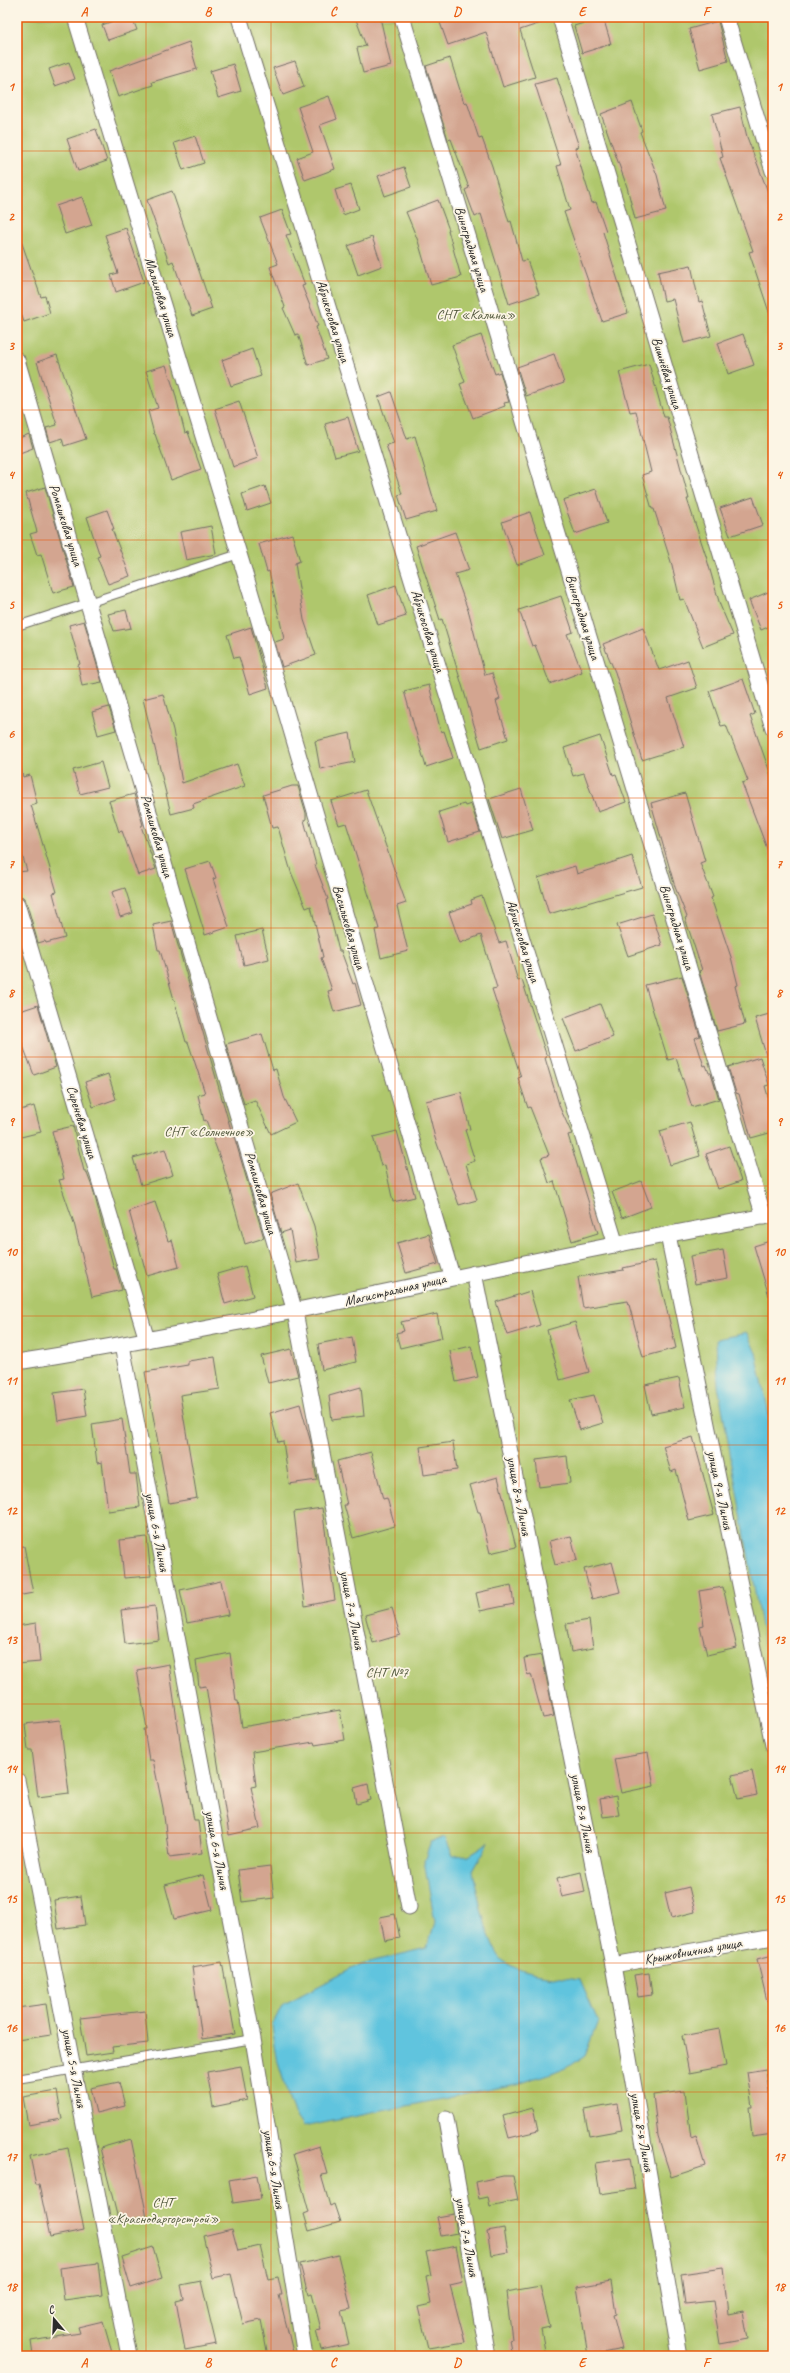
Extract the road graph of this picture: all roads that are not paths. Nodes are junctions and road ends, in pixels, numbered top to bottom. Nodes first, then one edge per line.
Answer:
1 (75, 17) edge
2 (240, 17) edge
3 (402, 17) edge
4 (560, 17) edge
5 (726, 17) edge
6 (773, 171) edge
7 (17, 360) edge
8 (239, 554) junction
9 (246, 577) joint
10 (89, 602) junction
11 (17, 626) edge
12 (773, 728) edge
13 (17, 904) edge
14 (768, 1216) edge
15 (668, 1235) junction
16 (616, 1245) junction
17 (474, 1273) junction
18 (452, 1276) junction
19 (295, 1312) junction
20 (147, 1340) junction
21 (122, 1345) junction
22 (17, 1362) edge
23 (773, 1745) edge
24 (17, 1780) edge
25 (409, 1907) dead end
26 (773, 1937) edge
27 (613, 1965) junction
28 (253, 2039) junction
29 (75, 2070) junction
30 (17, 2079) edge
31 (446, 2119) dead end
32 (129, 2356) edge
33 (305, 2356) edge
34 (488, 2356) edge
35 (680, 2356) edge

1 - 8 street, Малиновая улица
2 - 16 street, Абрикосовая улица
3 - 14 street, Виноградная улица
4 - 12 street, Вишнёвая улица
5 - 6 street
7 - 10 street, Ромашковая улица
8 - 9 street, Малиновая улица
8 - 10 lane
9 - 18 street, Васильковая улица
10 - 11 lane
10 - 19 street, Ромашковая улица
13 - 20 street, Сиреневая улица
14 - 15 street, Магистральная улица
15 - 16 street, Магистральная улица
15 - 23 street, улица 9-я Линия
16 - 17 street, Магистральная улица
17 - 18 street, Магистральная улица
17 - 27 street, улица 8-я Линия
18 - 19 street, Магистральная улица
19 - 20 street, Магистральная улица
19 - 25 street, улица 7-я Линия
20 - 21 street, Магистральная улица
21 - 22 street, Магистральная улица
21 - 28 street, улица 6-я Линия
24 - 29 street, улица 5-я Линия
26 - 27 street, Крыжовничная улица
27 - 35 street, улица 8-я Линия
28 - 29 lane
28 - 33 street, улица 6-я Линия
29 - 30 lane
29 - 32 street, улица 5-я Линия
31 - 34 street, улица 7-я Линия

